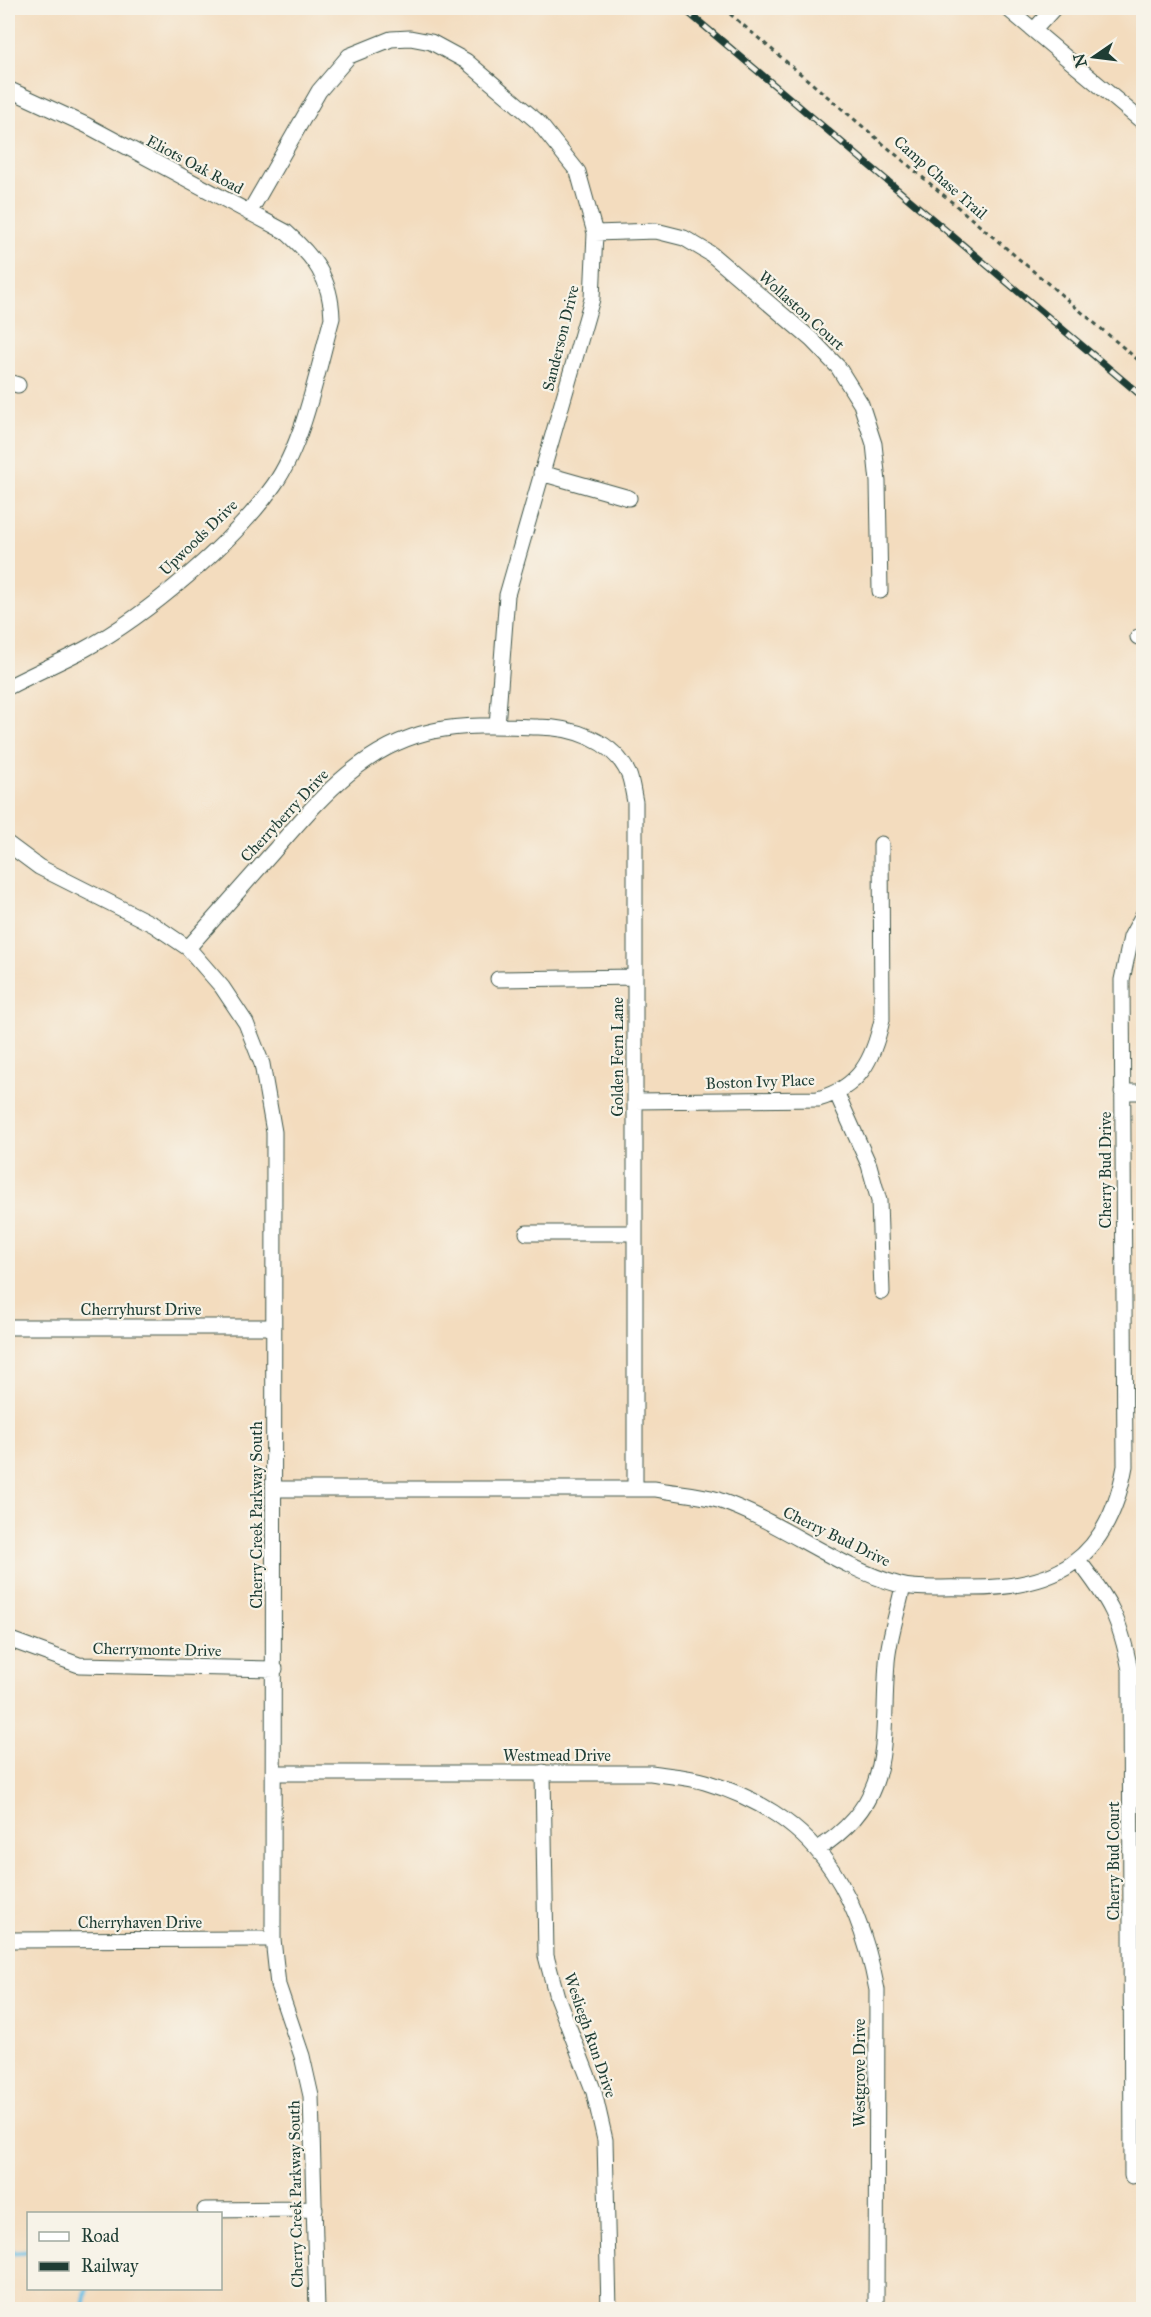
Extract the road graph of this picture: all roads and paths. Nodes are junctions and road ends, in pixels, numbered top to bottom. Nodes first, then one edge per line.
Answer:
1 (723, 8) edge
2 (1007, 8) edge
3 (1054, 8) edge
4 (1034, 30) junction
5 (8, 89) edge
6 (1143, 123) edge
7 (249, 213) junction
8 (596, 233) junction
9 (331, 305) joint
10 (1143, 365) edge
11 (542, 473) junction
12 (629, 498) dead end
13 (880, 591) dead end
14 (8, 687) edge
15 (497, 726) junction
16 (881, 844) dead end
17 (9, 848) edge
18 (1143, 913) edge
19 (188, 948) junction
20 (635, 977) junction
21 (498, 980) dead end
22 (1122, 1092) junction
23 (1143, 1092) edge
24 (837, 1094) junction
25 (635, 1101) junction
26 (527, 1233) dead end
27 (635, 1233) junction
28 (882, 1292) dead end
29 (8, 1327) edge
30 (274, 1327) junction
31 (274, 1489) junction
32 (635, 1489) junction
33 (1078, 1560) junction
34 (903, 1586) junction
35 (8, 1639) edge
36 (275, 1669) junction
37 (543, 1772) junction
38 (276, 1773) junction
39 (818, 1849) junction
40 (273, 1939) junction
41 (8, 1940) edge
42 (1132, 2176) dead end
43 (315, 2209) junction
44 (206, 2210) dead end
45 (317, 2310) edge
46 (609, 2310) edge
47 (876, 2310) edge

1 - 10 path, Camp Chase Trail
2 - 4 street
3 - 4 street
4 - 6 street
5 - 7 street, Eliots Oak Road
7 - 8 street, Sanderson Drive
7 - 9 street, Eliots Oak Road
8 - 11 street, Sanderson Drive
8 - 13 street, Wollaston Court
9 - 14 street, Upwoods Drive
11 - 12 street
11 - 15 street, Sanderson Drive
15 - 19 street, Cherryberry Drive
15 - 20 street, Golden Fern Lane
16 - 24 street, Boston Ivy Place
17 - 19 street, Cherry Creek Parkway South
18 - 22 street, Cherry Bud Drive
19 - 30 street, Cherry Creek Parkway South
20 - 21 street
20 - 25 street, Golden Fern Lane
22 - 23 street
22 - 33 street, Cherry Bud Drive
24 - 25 street, Boston Ivy Place
24 - 28 street
25 - 27 street, Golden Fern Lane
26 - 27 street
27 - 32 street, Golden Fern Lane
29 - 30 street, Cherryhurst Drive
30 - 31 street, Cherry Creek Parkway South
31 - 32 street, Cherry Bud Drive
31 - 36 street, Cherry Creek Parkway South
32 - 34 street, Cherry Bud Drive
33 - 34 street, Cherry Bud Drive
33 - 42 street, Cherry Bud Court
34 - 39 street
35 - 36 street, Cherrymonte Drive
36 - 38 street, Cherry Creek Parkway South
37 - 38 street, Westmead Drive
37 - 39 street, Westmead Drive
37 - 46 street, Wesliegh Run Drive
38 - 40 street, Cherry Creek Parkway South
39 - 47 street, Westgrove Drive
40 - 41 street, Cherryhaven Drive
40 - 43 street, Cherry Creek Parkway South
43 - 44 street
43 - 45 street, Cherry Creek Parkway South

